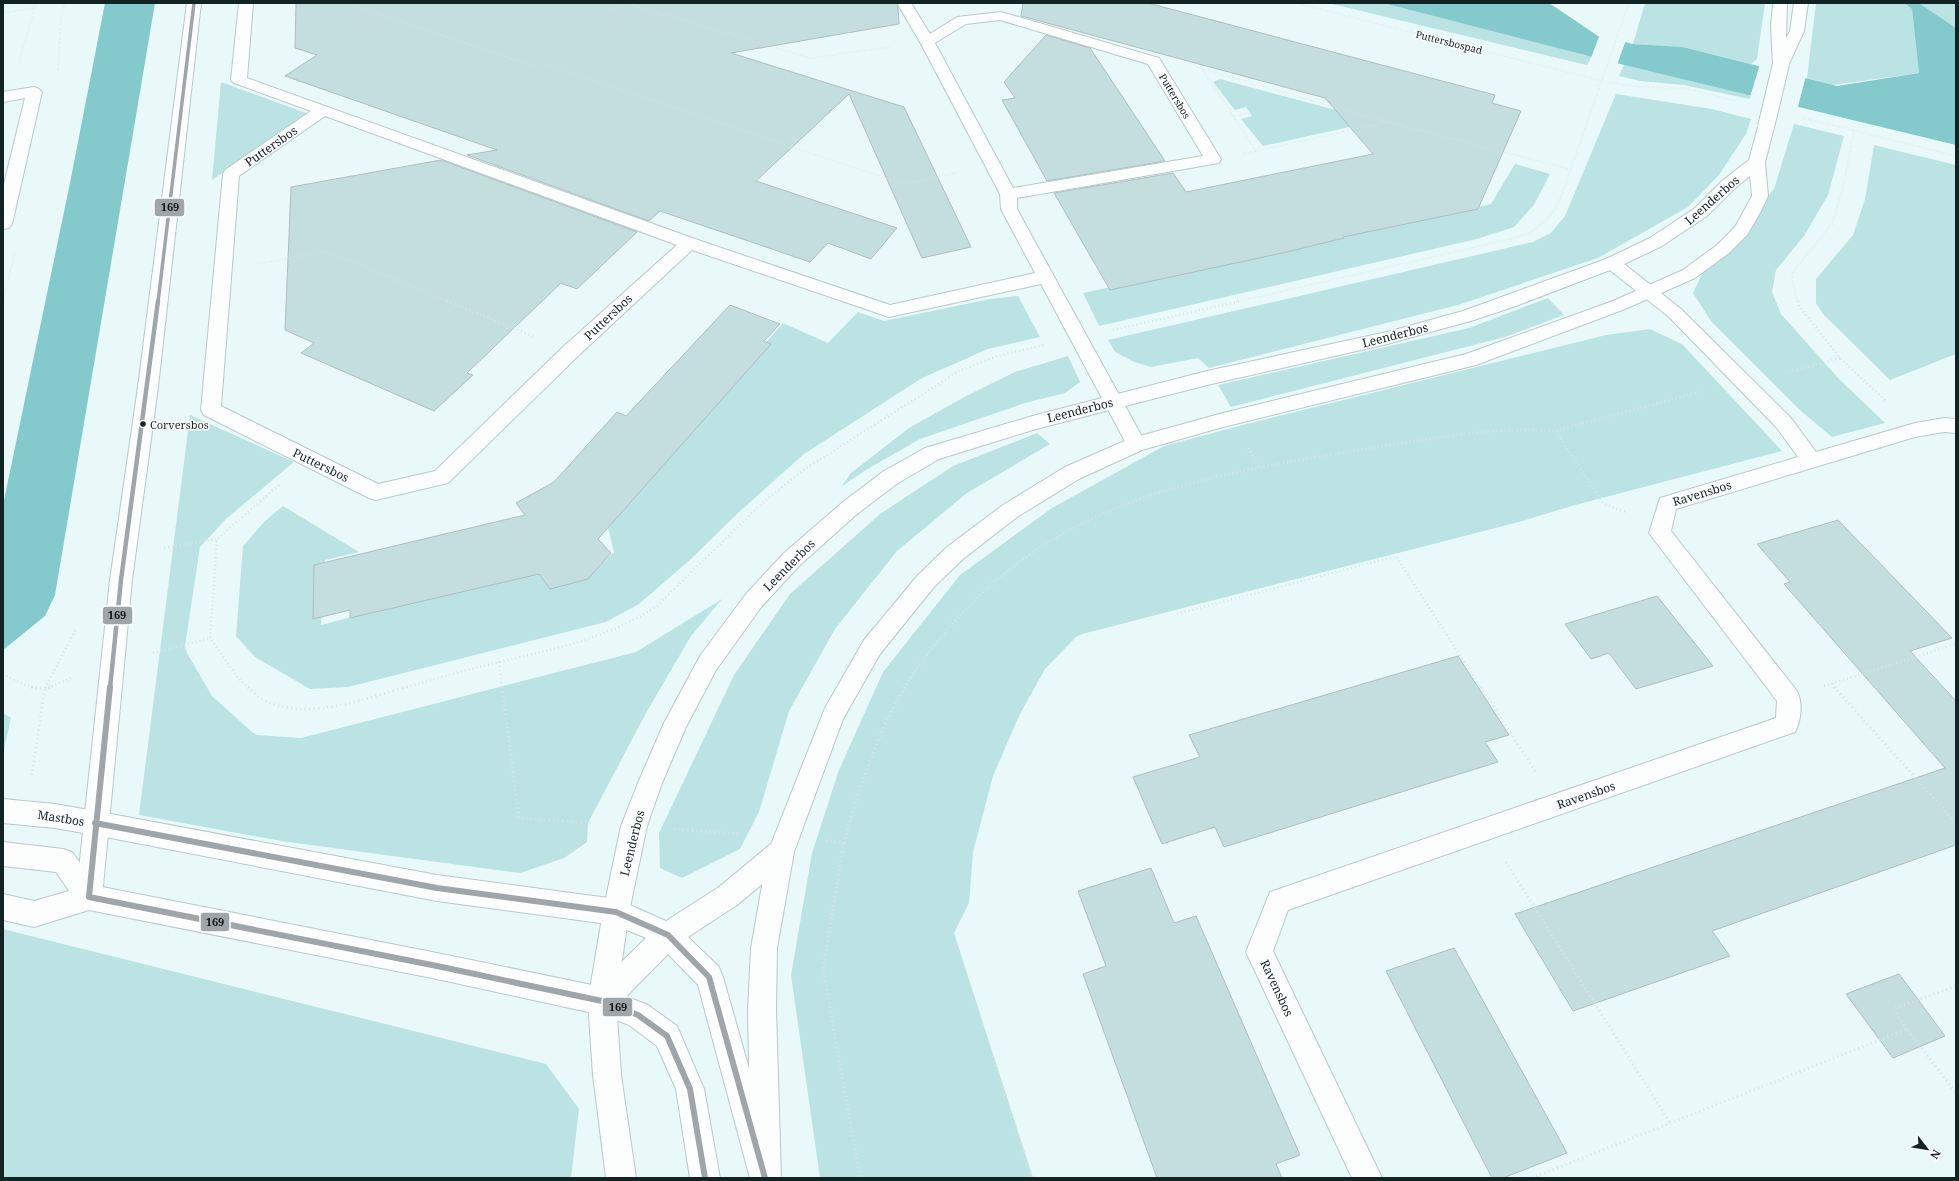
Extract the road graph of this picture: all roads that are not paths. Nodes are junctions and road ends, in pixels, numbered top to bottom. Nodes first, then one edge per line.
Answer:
1 (194, 3) edge
2 (246, 3) edge
3 (904, 3) edge
4 (1780, 3) edge
5 (1801, 3) edge
6 (927, 42) junction
7 (1781, 64) junction
8 (6, 96) edge
9 (322, 111) junction
10 (1757, 162) junction
11 (1008, 194) junction
12 (3, 224) edge
13 (689, 243) junction
14 (1612, 263) junction
15 (1045, 277) junction
16 (1649, 292) junction
17 (1112, 402) junction
18 (1956, 426) edge
19 (1136, 444) junction
20 (1811, 460) junction
21 (10, 811) edge
22 (95, 823) junction
23 (781, 852) junction
24 (3, 854) edge
25 (89, 897) junction
26 (3, 907) edge
27 (616, 912) junction
28 (668, 935) junction
29 (602, 1001) junction
30 (621, 1178) edge
31 (705, 1178) edge
32 (765, 1178) edge
33 (1366, 1178) edge

1 - 22 street
2 - 9 street
3 - 6 street
4 - 7 street, Leenderbos
5 - 7 street, Leenderbos
6 - 11 street
6 - 11 street, Puttersbos
7 - 10 street, Leenderbos, bridge
8 - 12 street
9 - 13 street
9 - 13 street, Puttersbos
10 - 14 street, Leenderbos
10 - 16 street, Leenderbos
11 - 15 street
13 - 15 street
14 - 16 street
14 - 17 street, Leenderbos
15 - 17 street
16 - 19 street, Leenderbos
16 - 20 street
17 - 19 street
17 - 27 street, Leenderbos
18 - 20 street, Ravensbos
19 - 23 street, Leenderbos
20 - 33 street, Ravensbos
21 - 22 street, Mastbos
22 - 25 street
22 - 27 street, Mastbos
23 - 28 street, Leenderbos
23 - 32 street, Leenderbos
24 - 25 street
25 - 26 street
25 - 29 street
27 - 28 street, Leenderbos
27 - 29 street, Leenderbos
28 - 29 street, Leenderbos
28 - 32 street, Leenderbos
29 - 30 street, Leenderbos
29 - 31 street

